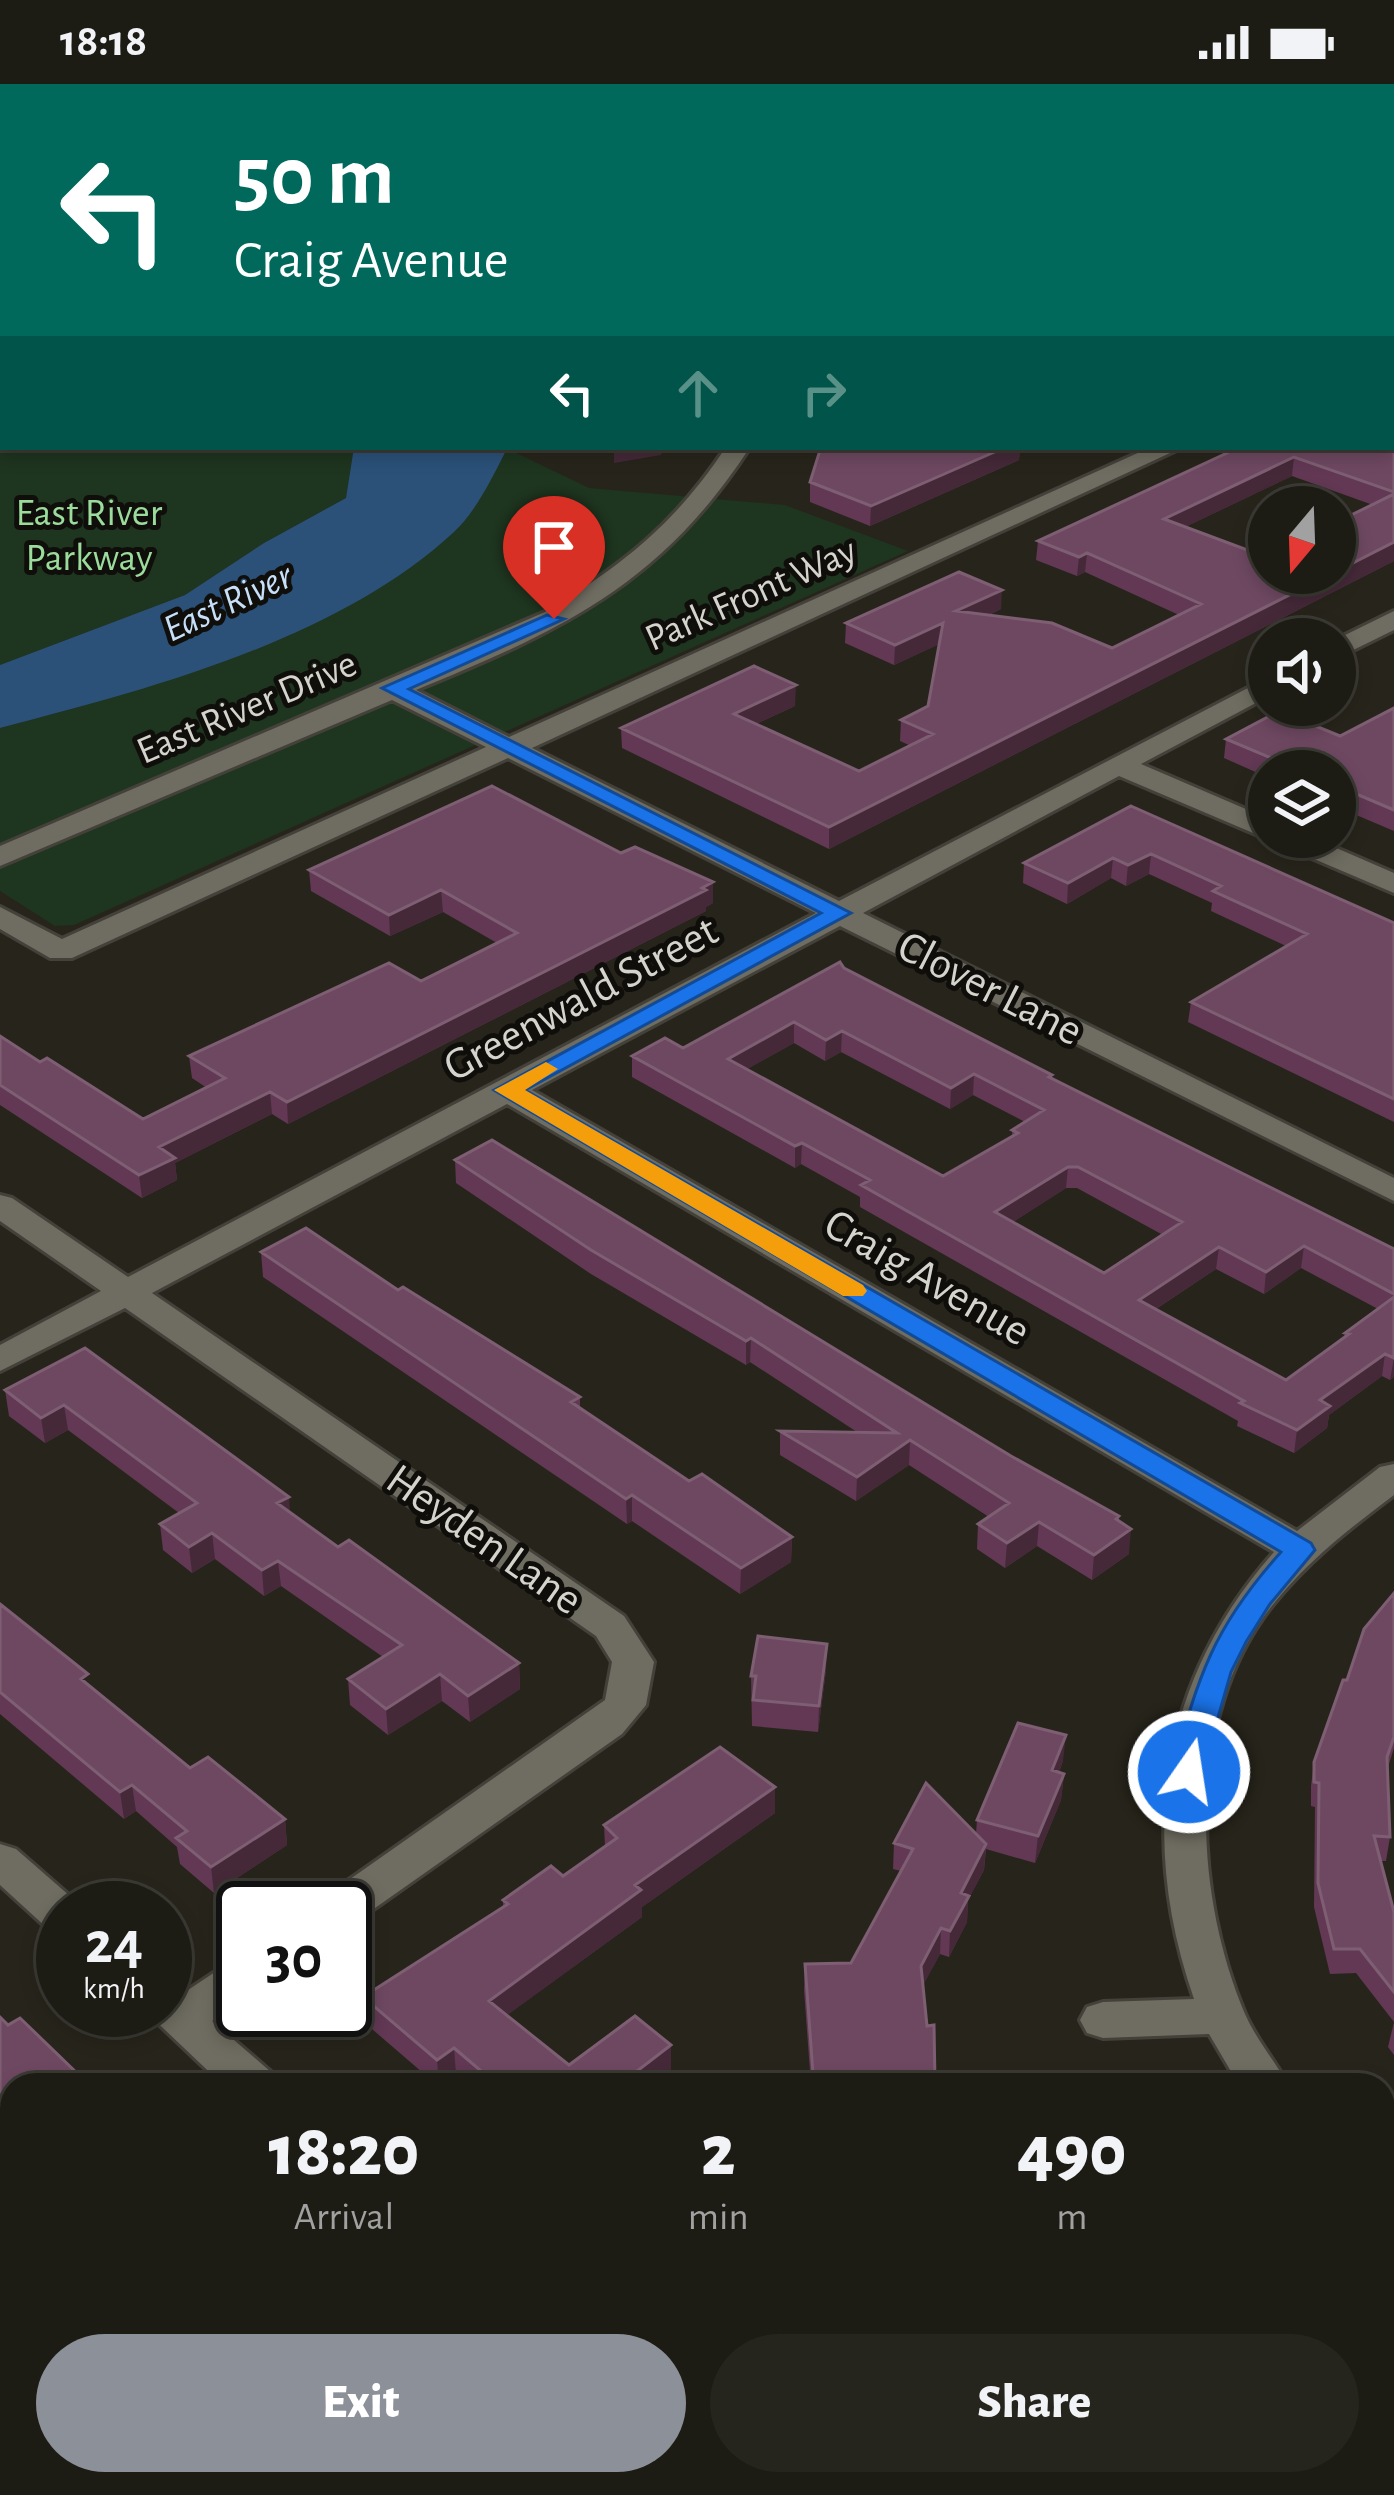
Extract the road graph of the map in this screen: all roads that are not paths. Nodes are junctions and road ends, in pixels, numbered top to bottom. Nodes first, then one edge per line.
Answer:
1 (736, 450) edge
2 (1164, 450) edge
3 (1393, 621) edge
4 (1356, 640) edge
5 (392, 688) junction
6 (1248, 696) edge
7 (510, 748) junction
8 (1118, 765) junction
9 (1248, 821) edge
10 (0, 856) edge
11 (1334, 858) edge
12 (1394, 884) edge
13 (839, 913) junction
14 (0, 916) edge
15 (506, 1090) junction
16 (1394, 1191) edge
17 (0, 1205) edge
18 (127, 1293) junction
19 (0, 1360) edge
20 (1394, 1476) edge
21 (1300, 1550) junction
22 (0, 1860) edge
23 (372, 1887) edge
24 (36, 1892) edge
25 (1222, 2016) junction
26 (1102, 2020) dead end
27 (192, 2031) edge
28 (240, 2073) edge
29 (1257, 2073) edge

1 - 5 street, East River Drive
2 - 7 street, Park Front Way
3 - 4 street
5 - 7 street, Clover Lane
5 - 10 street, East River Drive
6 - 8 street, Greenwald Street
7 - 13 street, Clover Lane
7 - 14 street, Park Front Way
8 - 9 street
8 - 13 street, Greenwald Street
11 - 12 street
13 - 15 street, Greenwald Street
13 - 16 street, Clover Lane
15 - 18 street, Greenwald Street
15 - 21 street, Craig Avenue
17 - 18 street, Heyden Lane
18 - 19 street, Greenwald Street
18 - 23 street, Heyden Lane
20 - 21 street
21 - 25 street
22 - 24 street
25 - 26 street
25 - 29 street
27 - 28 street

